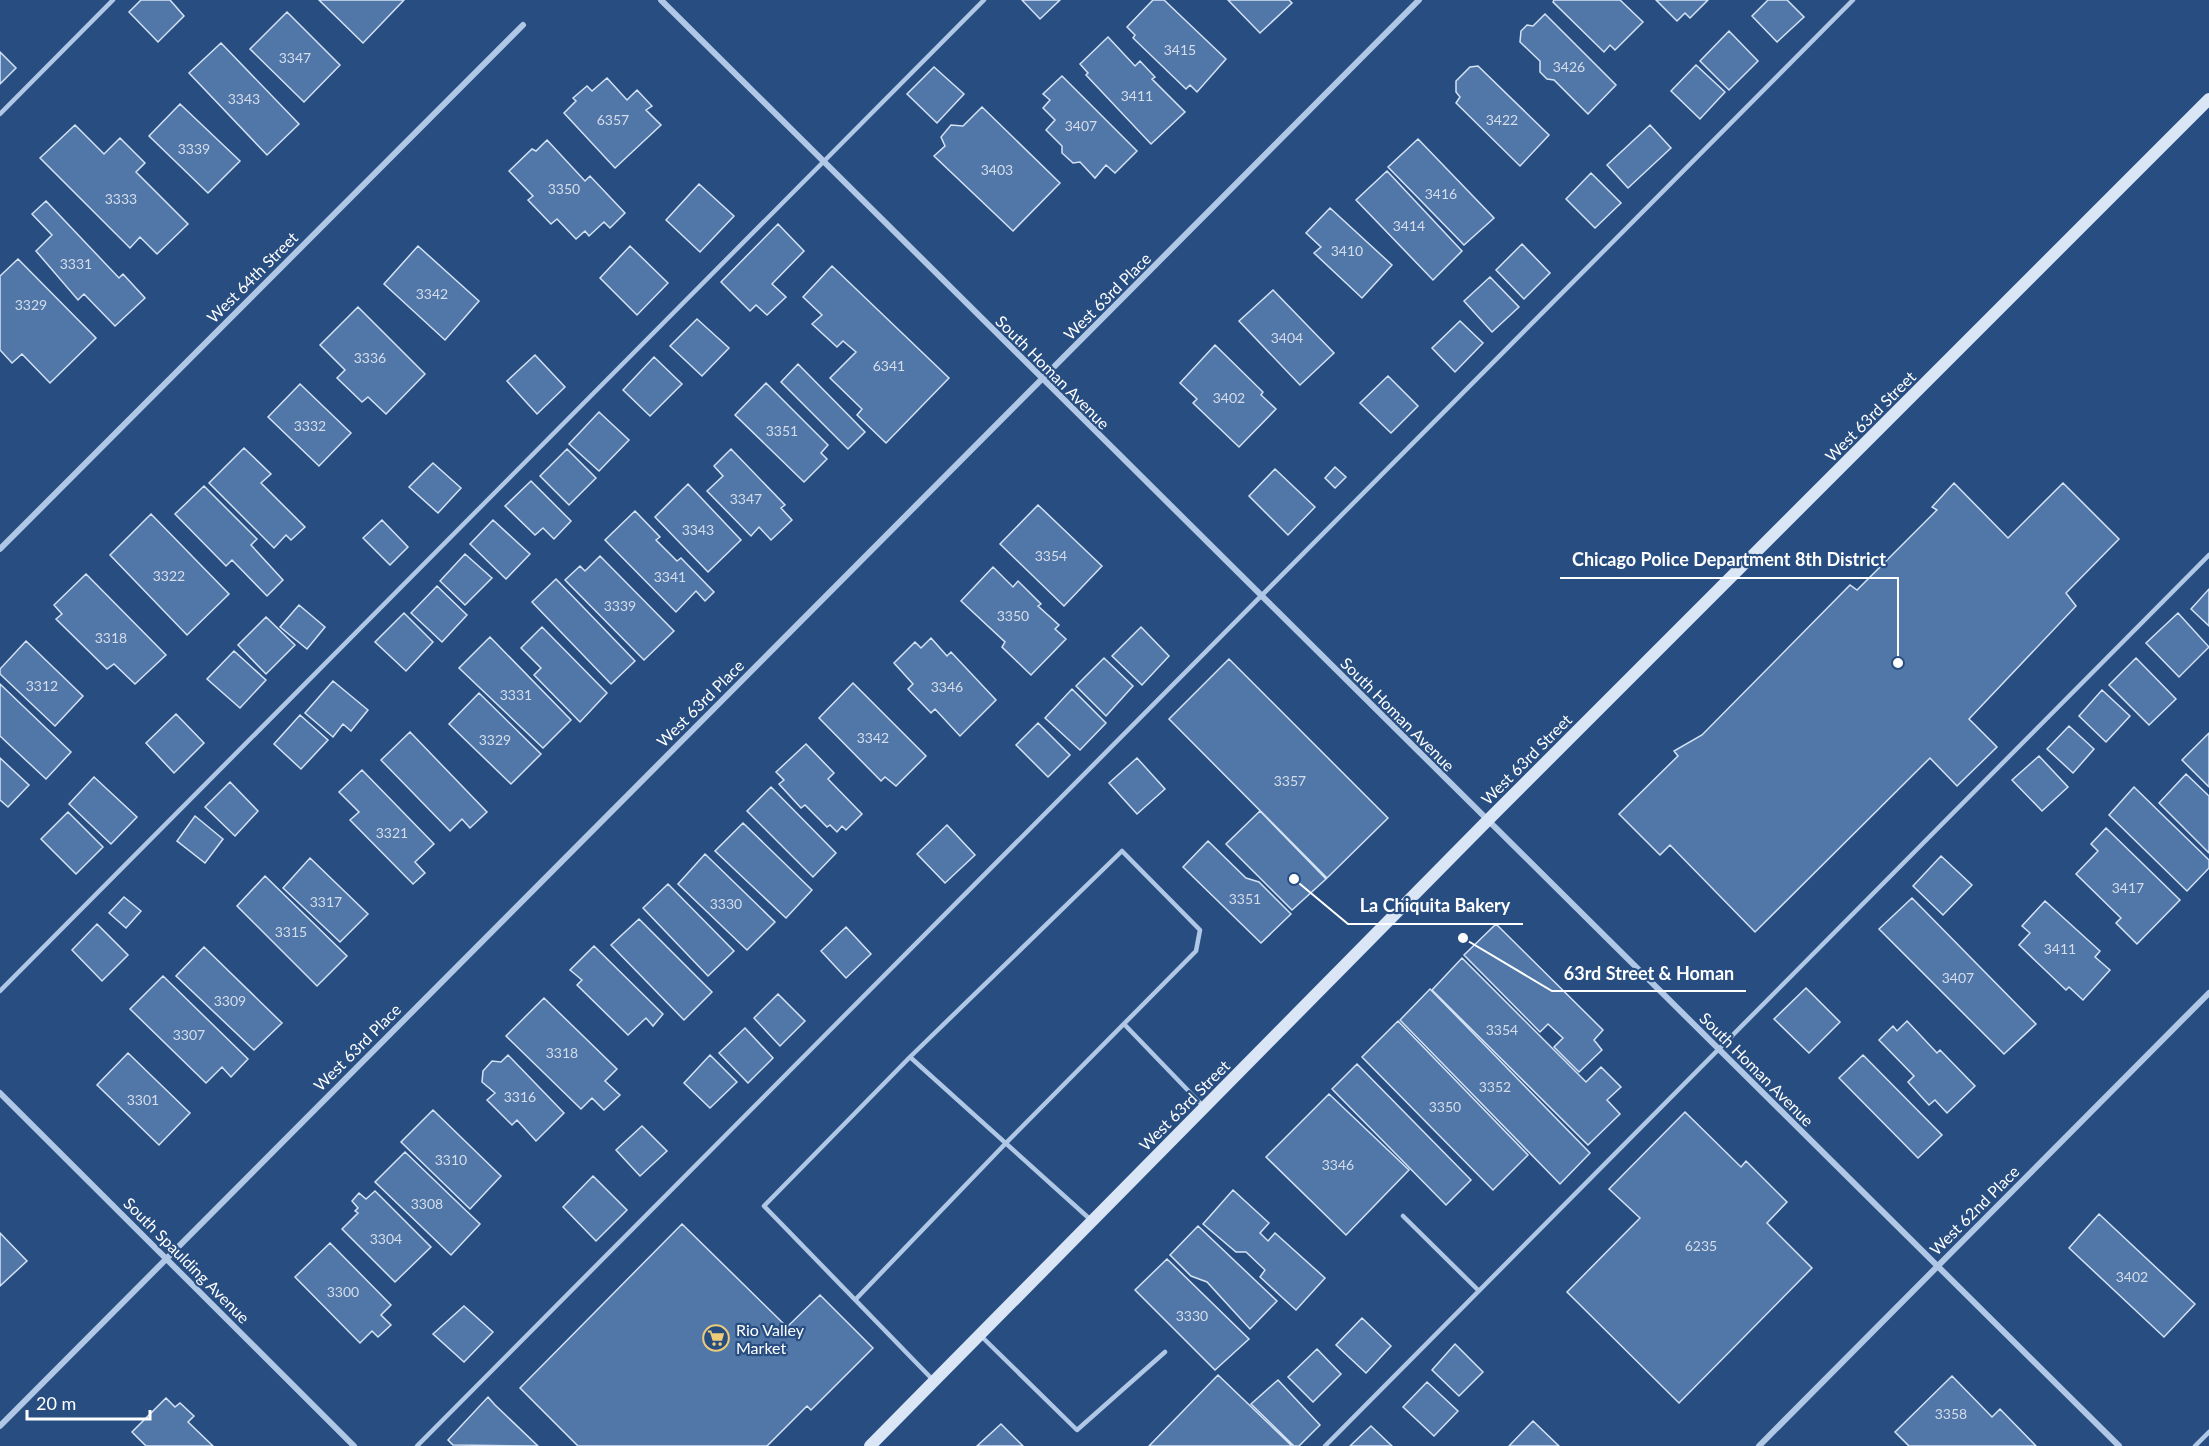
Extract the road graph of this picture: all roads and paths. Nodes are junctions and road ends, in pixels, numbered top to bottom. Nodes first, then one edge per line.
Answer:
1 (113, 0) edge
2 (661, 0) edge
3 (984, 0) edge
4 (1419, 0) edge
5 (1853, 0) edge
6 (523, 25) dead end
7 (2209, 99) edge
8 (0, 114) edge
9 (823, 162) junction
10 (1042, 380) junction
11 (0, 549) edge
12 (2209, 555) edge
13 (1261, 598) junction
14 (1487, 821) junction
15 (0, 991) edge
16 (2209, 993) edge
17 (1124, 1023) junction
18 (1718, 1049) junction
19 (910, 1057) junction
20 (0, 1093) edge
21 (1204, 1107) junction
22 (1005, 1144) junction
23 (1403, 1216) dead end
24 (1092, 1221) junction
25 (165, 1258) junction
26 (1937, 1267) junction
27 (1479, 1291) junction
28 (856, 1299) junction
29 (980, 1335) junction
30 (1165, 1352) dead end
31 (933, 1382) junction
32 (0, 1426) edge
33 (2209, 1432) edge
34 (354, 1446) edge
35 (417, 1446) edge
36 (870, 1446) edge
37 (1324, 1446) edge
38 (1759, 1446) edge
39 (2119, 1446) edge
40 (2195, 1446) edge

1 - 8 lane
2 - 9 street, South Homan Avenue
3 - 9 lane
4 - 10 street, West 63rd Place
5 - 13 lane
6 - 11 street, West 64th Street
7 - 14 main road, West 63rd Street
9 - 10 street, South Homan Avenue
9 - 15 lane
10 - 13 street, South Homan Avenue
10 - 25 street, West 63rd Place
12 - 18 lane
13 - 14 street, South Homan Avenue
13 - 35 lane
14 - 18 street, South Homan Avenue
14 - 21 main road, West 63rd Street
16 - 26 street, West 62nd Place
17 - 19 lane
17 - 21 lane
17 - 22 lane
18 - 26 street, South Homan Avenue
18 - 27 lane
19 - 22 lane
19 - 28 lane
20 - 25 street, South Spaulding Avenue
21 - 24 main road, West 63rd Street
22 - 24 lane
22 - 28 lane
23 - 27 lane
24 - 29 main road, West 63rd Street
25 - 32 street, West 63rd Place
25 - 34 street, South Spaulding Avenue
26 - 38 street, West 62nd Place
26 - 39 street, South Homan Avenue
27 - 37 lane
28 - 31 lane
29 - 30 lane
29 - 31 main road, West 63rd Street
31 - 36 main road, West 63rd Street
33 - 40 lane

